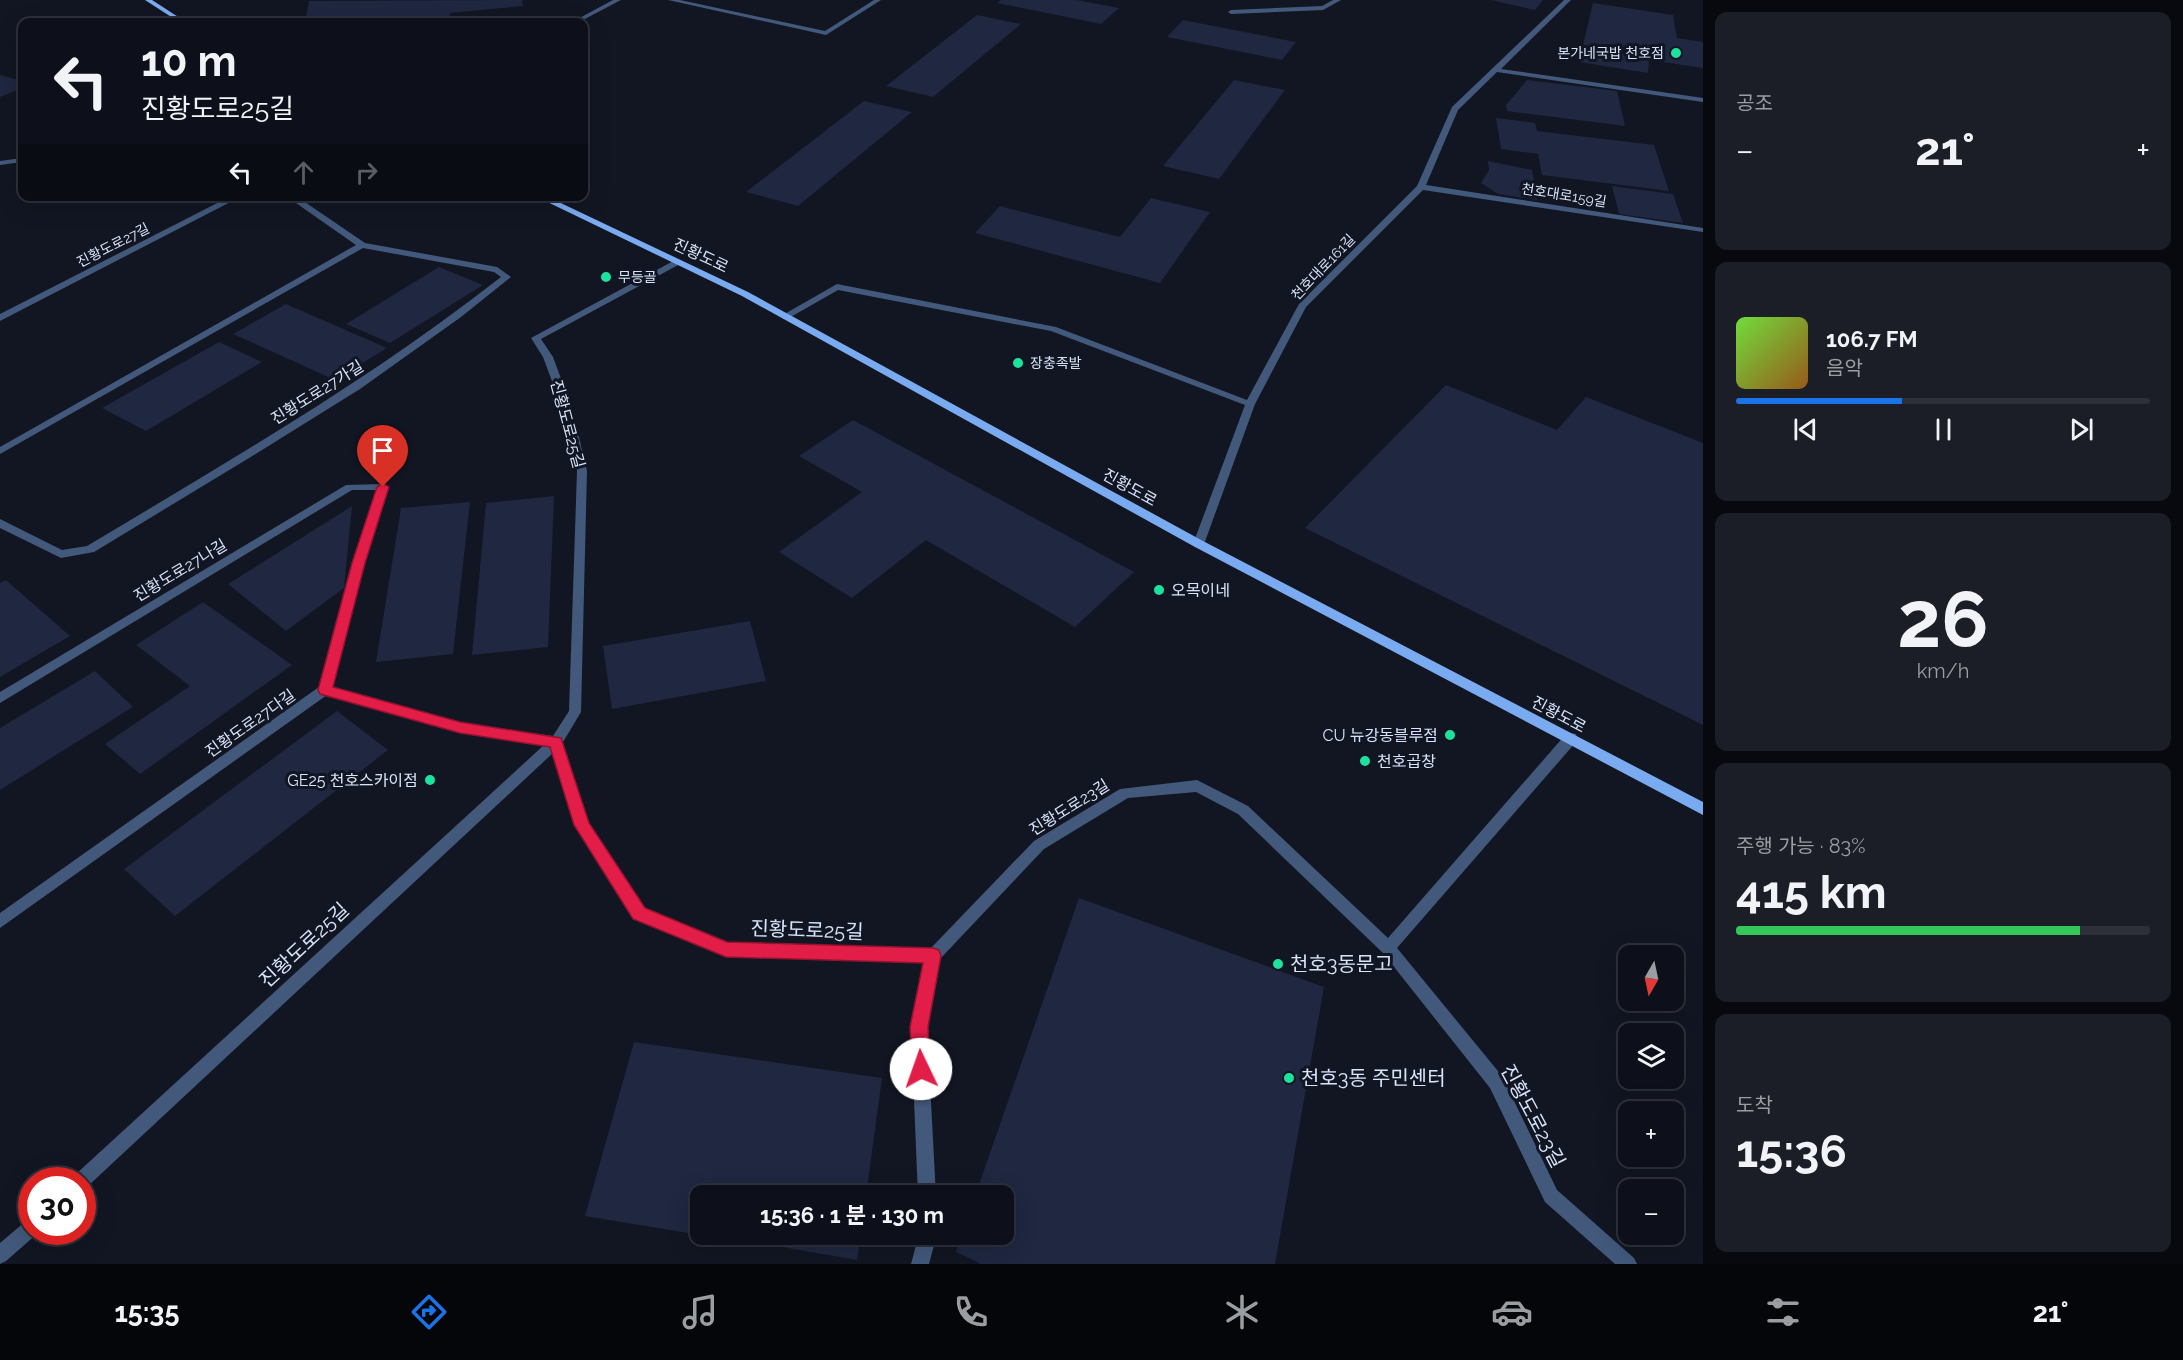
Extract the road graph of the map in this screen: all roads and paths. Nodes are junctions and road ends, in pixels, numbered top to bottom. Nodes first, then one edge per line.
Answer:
1 (148, 0) edge
2 (618, 0) edge
3 (671, 0) edge
4 (878, 0) edge
5 (1338, 0) edge
6 (1568, 0) edge
7 (1231, 12) dead end
8 (177, 18) edge
9 (583, 18) edge
10 (1495, 70) junction
11 (1703, 100) edge
12 (18, 160) edge
13 (0, 163) edge
14 (1421, 187) junction
15 (228, 201) edge
16 (297, 201) edge
17 (549, 201) edge
18 (1703, 230) edge
19 (362, 245) junction
20 (677, 262) junction
21 (1, 316) edge
22 (786, 316) junction
23 (1250, 404) junction
24 (0, 451) edge
25 (0, 523) edge
26 (1199, 544) junction
27 (325, 690) junction
28 (0, 698) edge
29 (1571, 738) junction
30 (556, 742) junction
31 (1703, 809) edge
32 (0, 921) edge
33 (1388, 948) junction
34 (933, 956) junction
35 (96, 1167) edge
36 (926, 1185) edge
37 (18, 1239) edge
38 (925, 1245) edge
39 (0, 1255) edge
40 (921, 1264) edge
41 (1628, 1264) edge

1 - 8 street
2 - 9 street
3 - 4 street
5 - 7 street
6 - 10 street, 천호대로161길
10 - 11 street
10 - 14 street, 천호대로161길
12 - 13 street
14 - 18 street, 천호대로159길
14 - 23 street, 천호대로161길
15 - 21 street, 진황도로27길
16 - 19 street, 진황도로27가길
17 - 20 street, 진황도로
19 - 24 street
19 - 25 street, 진황도로27가길
20 - 22 street, 진황도로
20 - 30 street, 진황도로25길
22 - 23 street
22 - 26 street, 진황도로
23 - 26 street, 천호대로161길
26 - 29 street, 진황도로
27 - 28 street, 진황도로27나길
27 - 30 street
27 - 32 street, 진황도로27다길
29 - 31 street, 진황도로
29 - 33 street
30 - 34 street, 진황도로25길
30 - 35 street, 진황도로25길
33 - 34 street, 진황도로23길
33 - 41 street, 진황도로23길
34 - 36 street
37 - 39 street
38 - 40 street

